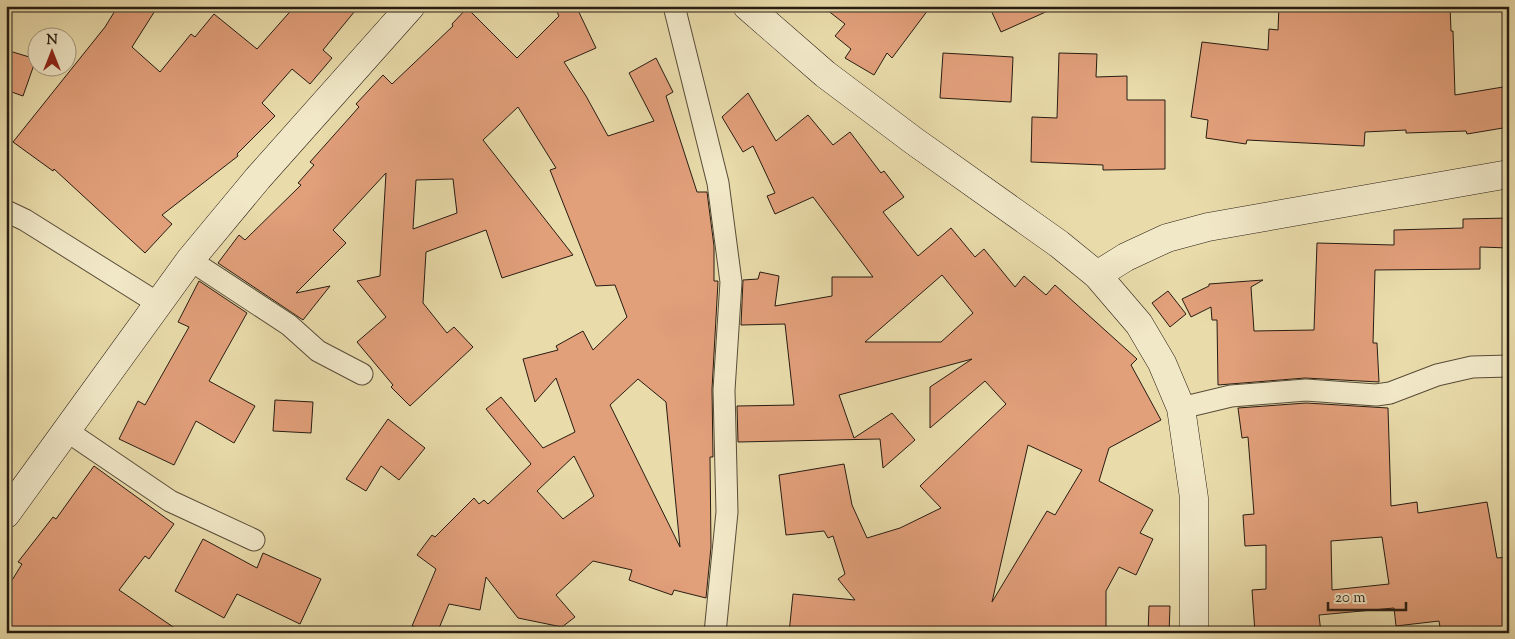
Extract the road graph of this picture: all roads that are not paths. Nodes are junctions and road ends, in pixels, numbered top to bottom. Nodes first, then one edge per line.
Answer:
1 (411, 6) edge
2 (674, 6) edge
3 (747, 6) edge
4 (1509, 174) edge
5 (6, 211) edge
6 (190, 260) junction
7 (1097, 275) junction
8 (159, 304) junction
9 (1509, 366) edge
10 (362, 374) dead end
11 (1181, 408) junction
12 (67, 431) junction
13 (6, 514) edge
14 (254, 540) dead end
15 (715, 633) edge
16 (1194, 633) edge

1 - 6 street
2 - 15 street
3 - 7 street
4 - 7 street
5 - 8 street
6 - 8 street
6 - 10 street
7 - 11 street
8 - 12 street
9 - 11 street
11 - 16 street
12 - 13 street
12 - 14 street

